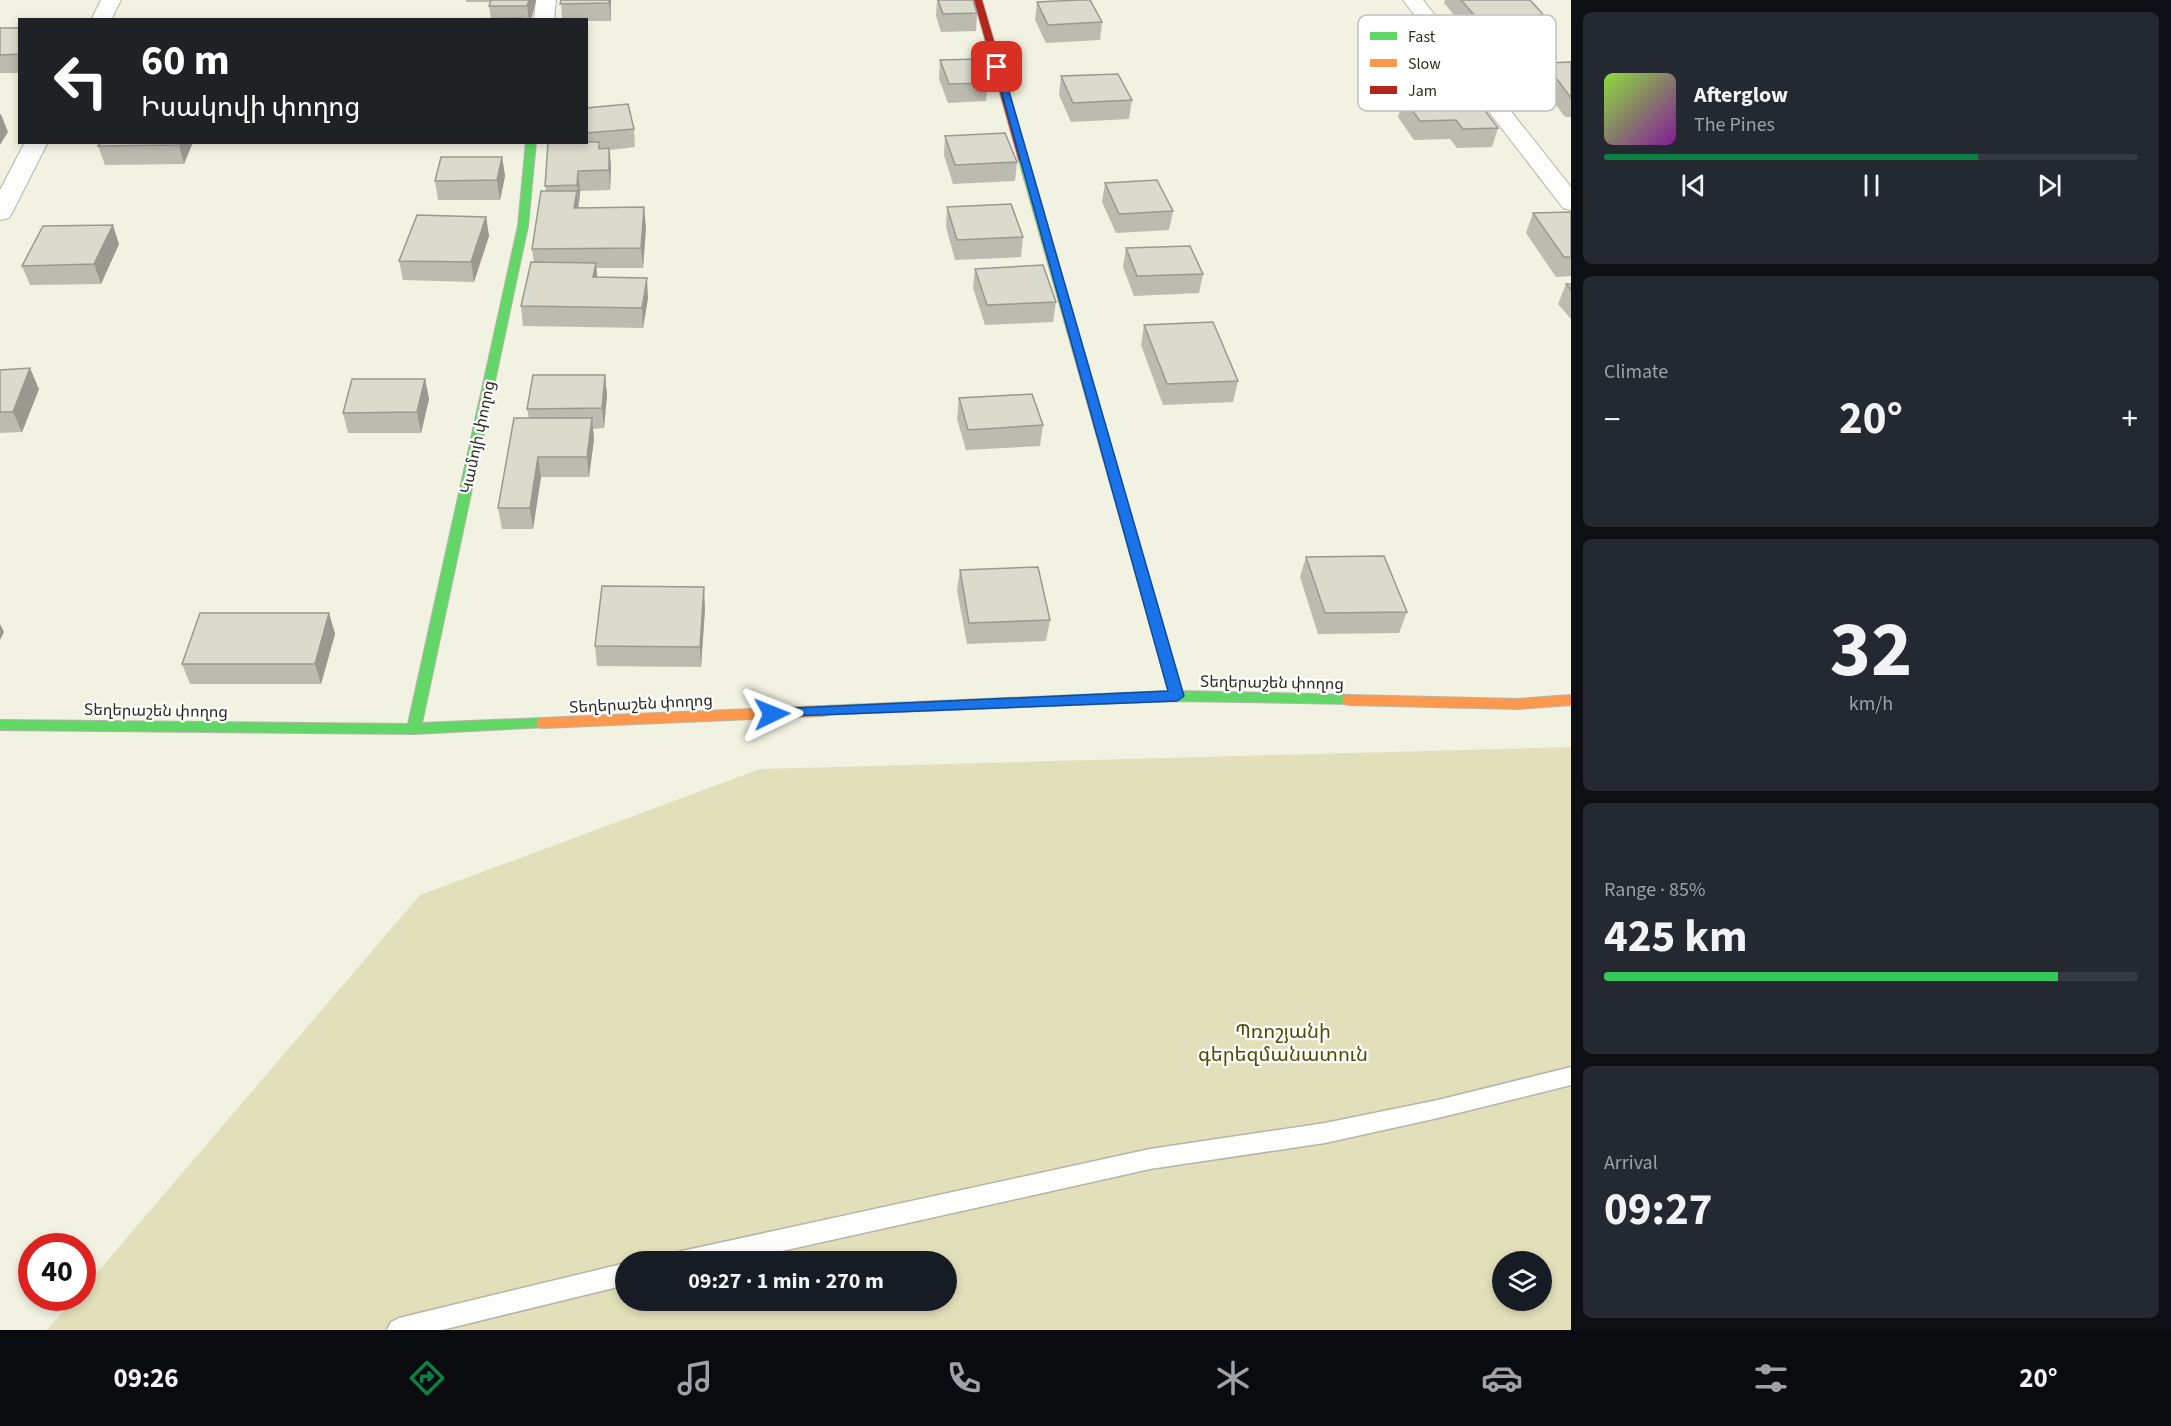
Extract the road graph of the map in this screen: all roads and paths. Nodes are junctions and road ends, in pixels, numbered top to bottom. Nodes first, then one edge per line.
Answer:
1 (111, 0) edge
2 (546, 0) edge
3 (978, 0) edge
4 (1413, 0) edge
5 (1425, 15) edge
6 (102, 18) edge
7 (544, 18) edge
8 (1499, 111) edge
9 (36, 144) edge
10 (531, 144) edge
11 (1571, 203) edge
12 (0, 213) edge
13 (1177, 696) junction
14 (1571, 700) edge
15 (0, 725) edge
16 (414, 729) junction
17 (1571, 1076) edge
18 (732, 1251) edge
19 (615, 1277) edge
20 (399, 1330) edge

1 - 6 street
2 - 7 street
3 - 13 street
4 - 5 street
8 - 11 street
9 - 12 street
10 - 16 street, Կամոյի փողոց
13 - 14 street, Տեղերաշեն փողոց
13 - 16 street, Տեղերաշեն փողոց
15 - 16 street, Տեղերաշեն փողոց
17 - 18 lane
19 - 20 lane

